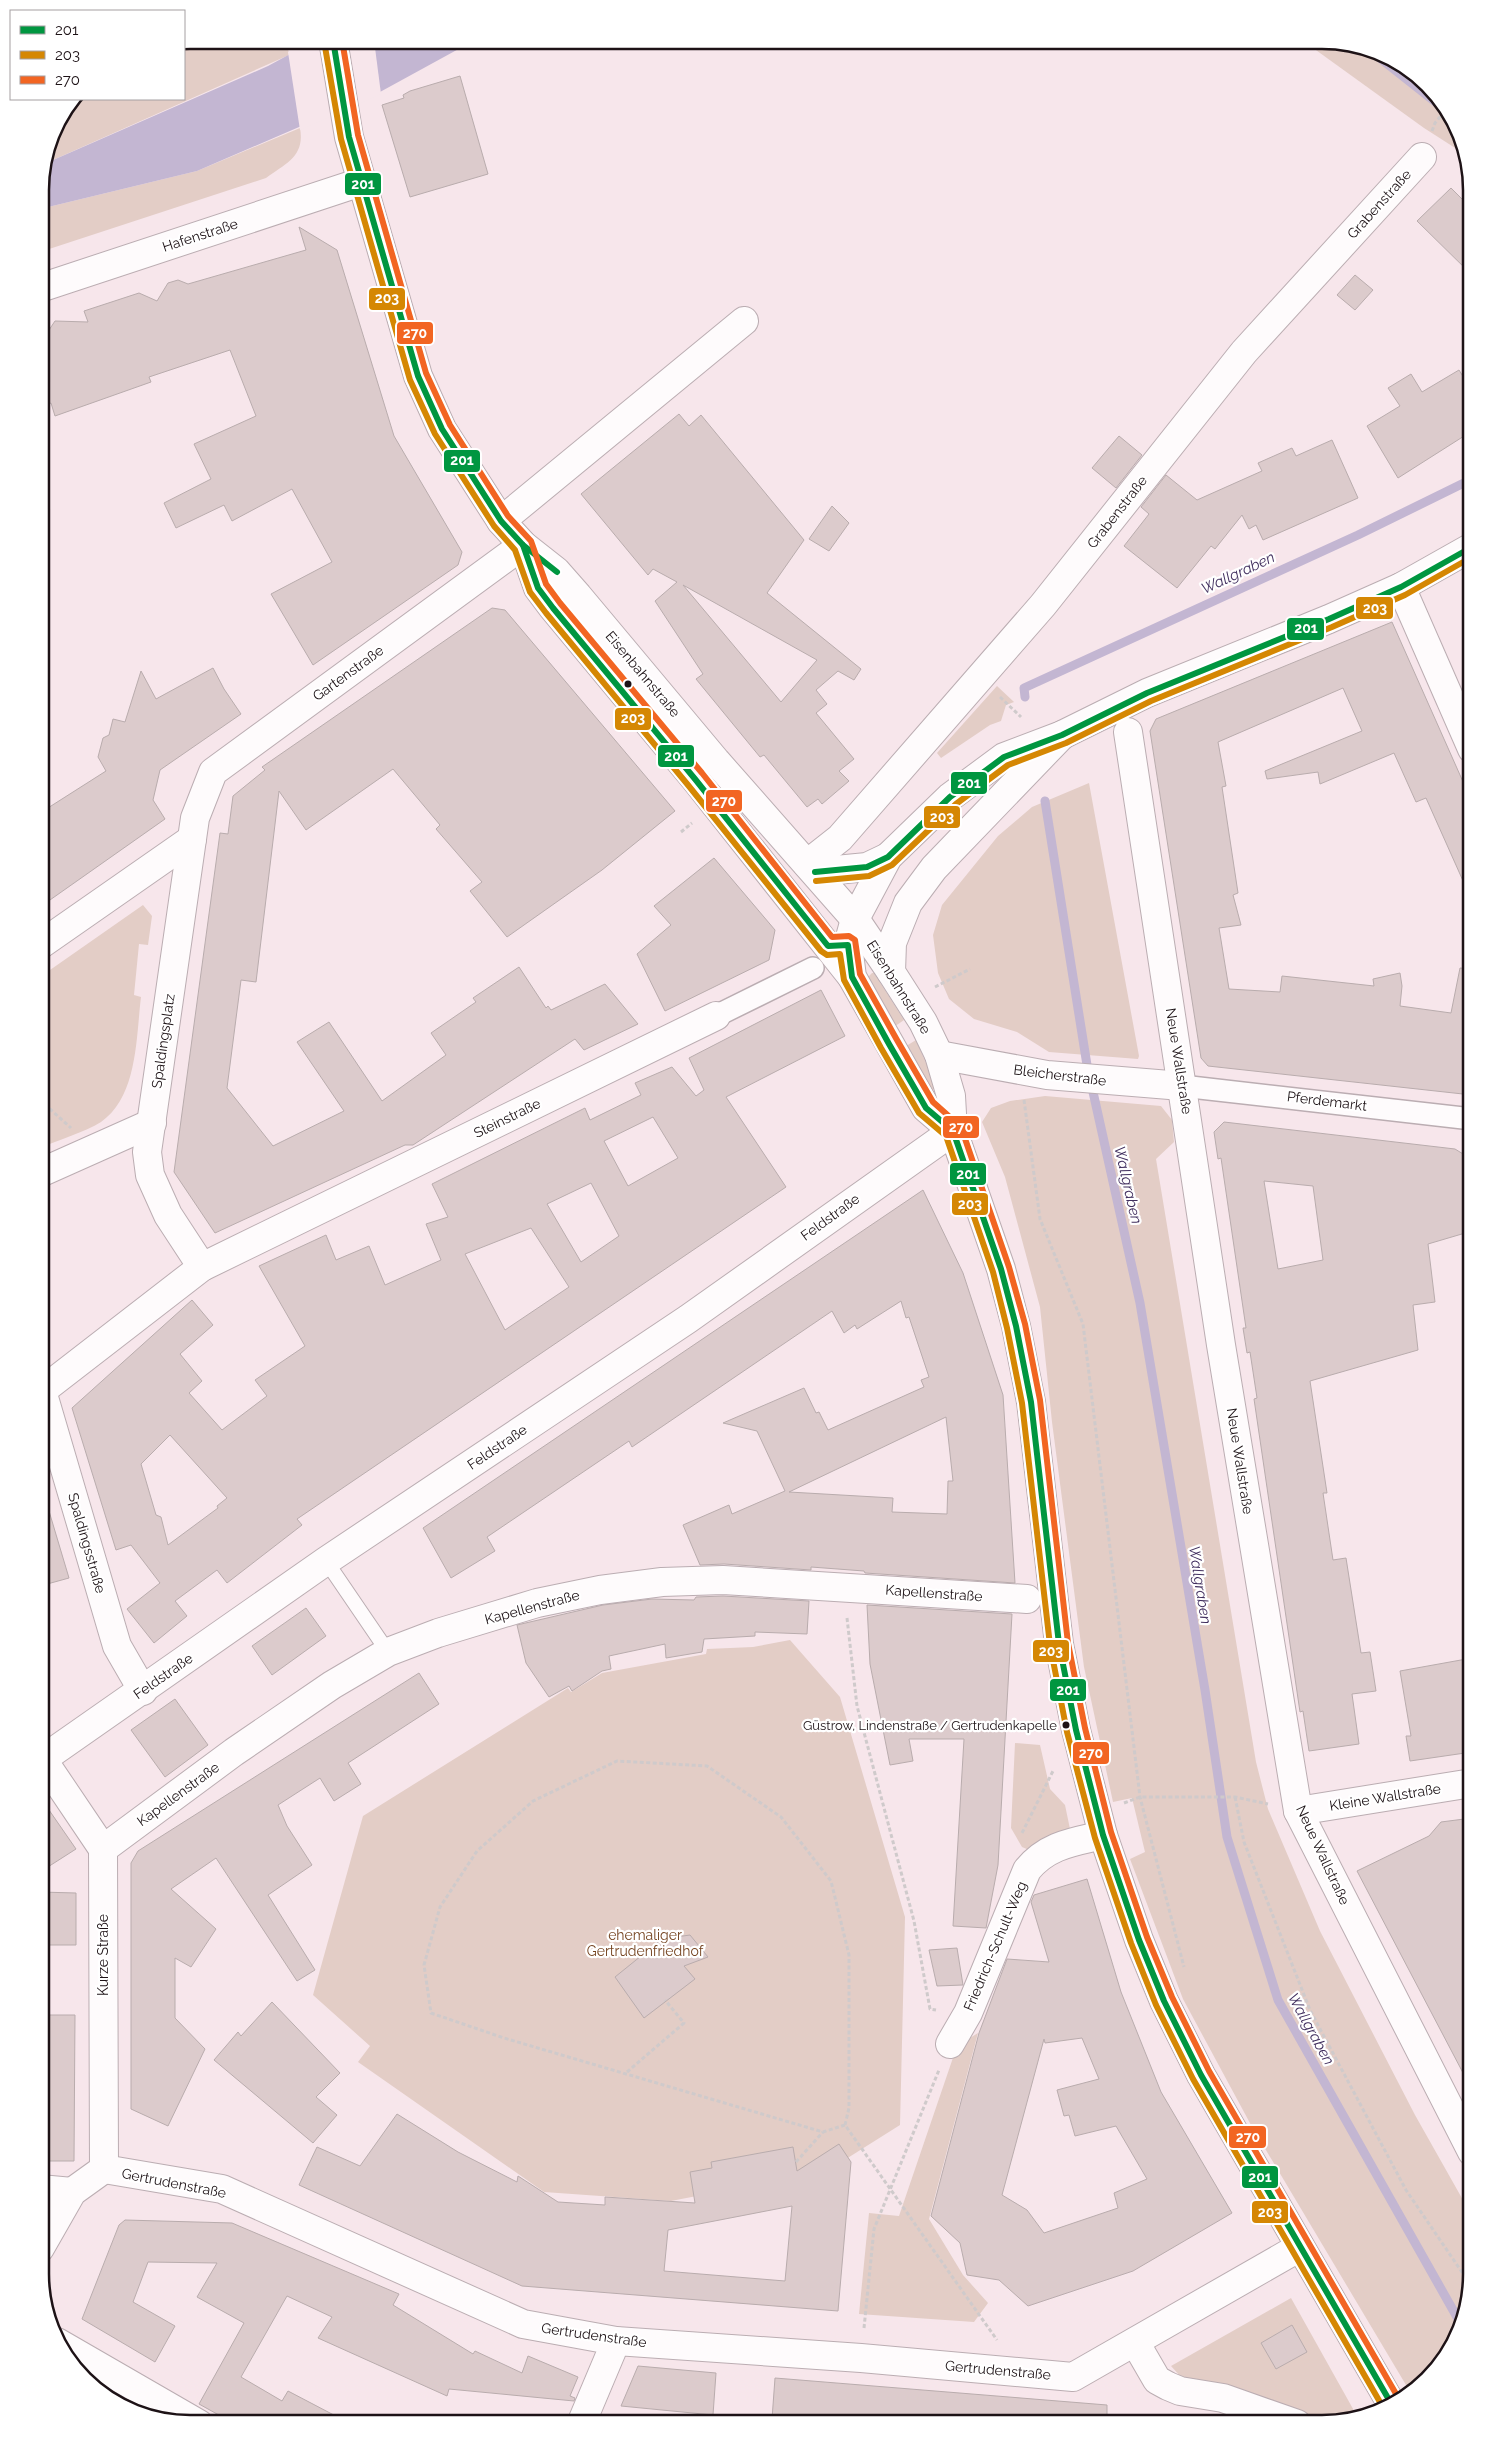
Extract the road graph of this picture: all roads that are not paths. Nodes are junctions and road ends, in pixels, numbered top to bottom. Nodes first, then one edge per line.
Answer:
1 (334, 49) edge
2 (1422, 156) dead end
3 (360, 182) junction
4 (49, 285) edge
5 (744, 321) dead end
6 (501, 521) junction
7 (523, 545) junction
8 (1463, 552) edge
9 (1401, 586) junction
10 (1463, 728) edge
11 (1128, 732) dead end
12 (1062, 735) junction
13 (193, 828) junction
14 (888, 857) junction
15 (811, 868) junction
16 (855, 919) junction
17 (49, 938) edge
18 (851, 949) junction
19 (716, 1016) joint
20 (939, 1055) junction
21 (1182, 1086) junction
22 (1463, 1118) edge
23 (152, 1122) junction
24 (953, 1131) junction
25 (49, 1169) edge
26 (202, 1267) junction
27 (49, 1382) edge
28 (49, 1411) edge
29 (326, 1561) junction
30 (1027, 1599) dead end
31 (388, 1652) junction
32 (143, 1690) junction
33 (49, 1755) edge
34 (49, 1772) edge
35 (1463, 1784) edge
36 (1298, 1811) junction
37 (1103, 1835) junction
38 (103, 1849) junction
39 (950, 2044) road end
40 (1463, 2134) edge
41 (104, 2169) junction
42 (49, 2190) edge
43 (72, 2192) junction
44 (49, 2232) edge
45 (1300, 2247) junction
46 (616, 2341) junction
47 (1135, 2342) junction
48 (72, 2351) edge
49 (1388, 2398) edge
50 (183, 2415) edge
51 (585, 2415) edge
52 (1271, 2415) edge

1 - 3 street, Eisenbahnstraße
2 - 15 street, Grabenstraße
3 - 4 street, Hafenstraße
3 - 6 street, Eisenbahnstraße
5 - 6 street
6 - 7 street, Eisenbahnstraße
7 - 13 street, Gartenstraße
7 - 15 street, Eisenbahnstraße
7 - 18 street, Eisenbahnstraße
8 - 9 street
9 - 10 street
9 - 12 street
11 - 21 street, Neue Wallstraße
12 - 14 street
12 - 18 street
13 - 17 street
13 - 23 street, Spaldingsplatz
14 - 15 street
14 - 16 street
15 - 16 street, Eisenbahnstraße
16 - 18 street
18 - 19 street, Steinstraße
18 - 20 street, Eisenbahnstraße
18 - 24 street, Eisenbahnstraße
19 - 26 street, Steinstraße
20 - 21 street, Bleicherstraße
20 - 24 street, Eisenbahnstraße
21 - 22 street, Pferdemarkt
21 - 36 street, Neue Wallstraße
23 - 25 street
23 - 26 street, Spaldingsplatz
24 - 29 street, Feldstraße
24 - 37 street
26 - 27 street
28 - 32 street, Spaldingsstraße
29 - 31 lane
29 - 32 street, Feldstraße
30 - 31 street, Kapellenstraße
31 - 38 street, Kapellenstraße
32 - 33 street, Feldstraße
34 - 38 street
35 - 36 street, Kleine Wallstraße
36 - 40 street, Neue Wallstraße
37 - 39 street, Friedrich-Schult-Weg
37 - 45 street
38 - 41 street, Kurze Straße
41 - 43 street
41 - 46 street, Gertrudenstraße
42 - 43 street
43 - 44 street
45 - 47 street, Gertrudenstraße
45 - 49 street
46 - 47 street, Gertrudenstraße
46 - 51 street
47 - 52 street
48 - 50 street

